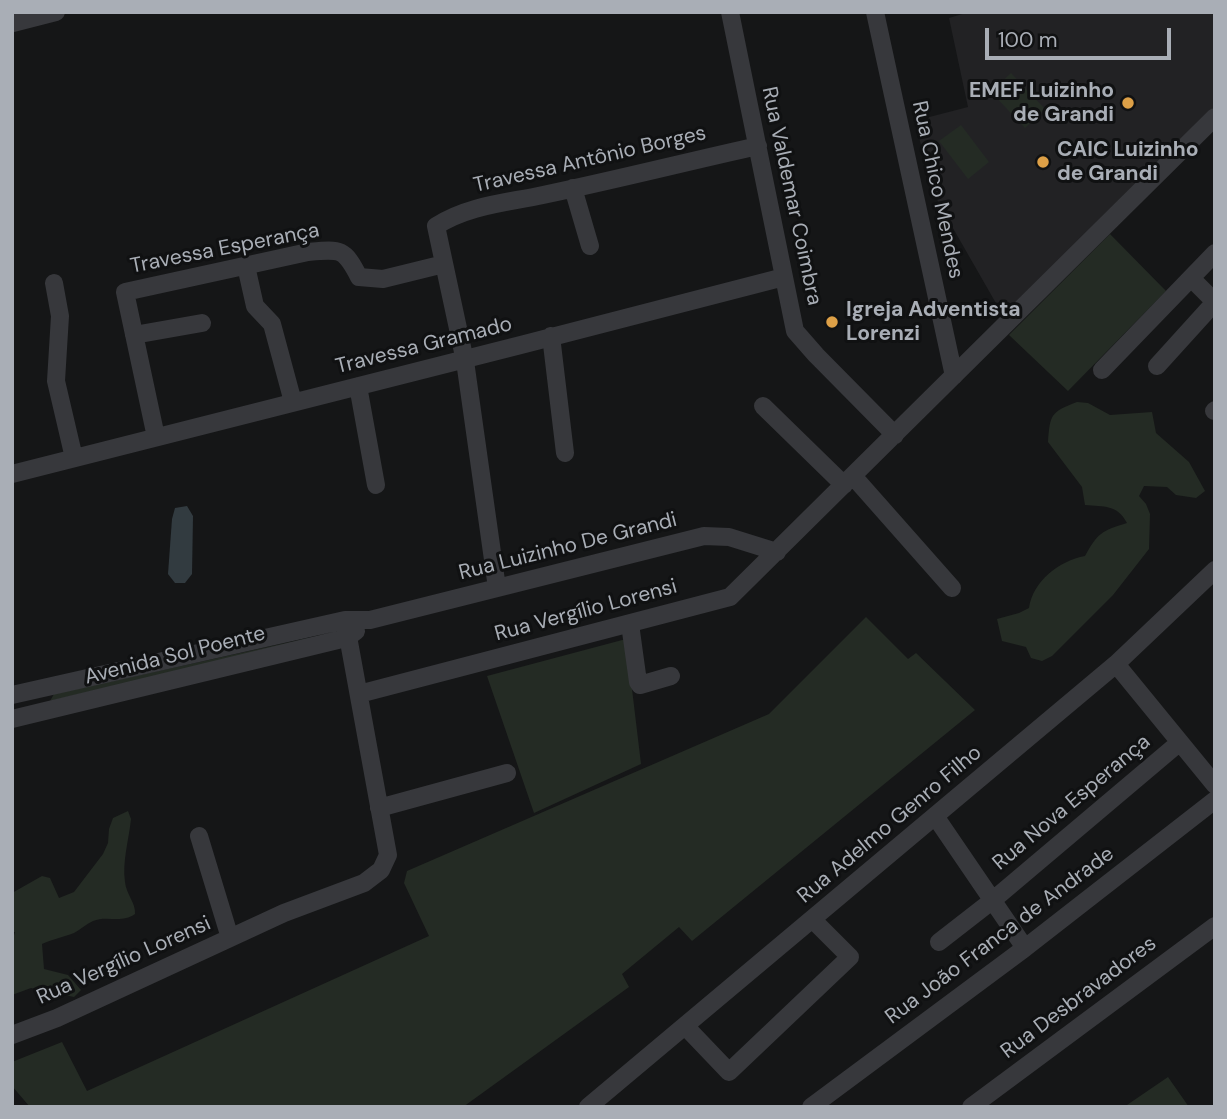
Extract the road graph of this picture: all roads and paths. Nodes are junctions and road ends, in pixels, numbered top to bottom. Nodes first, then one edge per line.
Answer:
1 (56, 12) edge
2 (730, 12) edge
3 (875, 12) edge
4 (13, 23) edge
5 (1215, 117) edge
6 (758, 146) junction
7 (573, 188) junction
8 (590, 246) dead end
9 (1215, 253) edge
10 (444, 264) junction
11 (246, 266) junction
12 (784, 277) junction
13 (1191, 278) junction
14 (54, 283) dead end
15 (1215, 302) edge
16 (202, 323) dead end
17 (134, 335) junction
18 (551, 336) junction
19 (465, 360) junction
20 (1157, 366) dead end
21 (1102, 370) dead end
22 (954, 376) junction
23 (358, 386) junction
24 (293, 402) junction
25 (763, 406) dead end
26 (895, 435) junction
27 (156, 437) junction
28 (565, 453) dead end
29 (74, 458) junction
30 (12, 474) edge
31 (849, 480) junction
32 (376, 485) dead end
33 (777, 552) junction
34 (1215, 570) edge
35 (952, 587) dead end
36 (497, 588) junction
37 (630, 624) junction
38 (347, 629) junction
39 (1116, 664) junction
40 (671, 676) dead end
41 (40, 689) junction
42 (359, 694) junction
43 (12, 695) edge
44 (43, 712) junction
45 (12, 719) edge
46 (1180, 741) junction
47 (507, 773) dead end
48 (1215, 785) edge
49 (1215, 800) edge
50 (379, 808) junction
51 (935, 816) junction
52 (199, 836) dead end
53 (993, 900) junction
54 (813, 920) junction
55 (1215, 926) edge
56 (230, 938) junction
57 (939, 942) dead end
58 (1025, 948) junction
59 (686, 1027) junction
60 (12, 1035) edge
61 (818, 1104) edge
62 (588, 1107) edge
63 (971, 1107) edge

1 - 4 street
2 - 6 street, Rua Valdemar Coimbra
3 - 22 street, Rua Chico Mendes
5 - 22 street, Rua Vergílio Lorensi
6 - 7 street, Travessa Antônio Borges
6 - 12 street, Rua Valdemar Coimbra
7 - 8 street
7 - 10 street, Travessa Antônio Borges
9 - 13 street
10 - 11 street, Travessa Esperança
10 - 19 street
11 - 17 street, Travessa Esperança
11 - 24 street
12 - 18 street, Travessa Gramado
12 - 26 street, Rua Valdemar Coimbra
13 - 15 street
13 - 21 street
14 - 29 street
15 - 20 street
16 - 17 street
17 - 27 street
18 - 19 street, Travessa Gramado
18 - 28 street
19 - 23 street, Travessa Gramado
19 - 36 street
22 - 26 street, Rua Vergílio Lorensi
23 - 24 street, Travessa Gramado
23 - 32 street
24 - 27 street, Travessa Gramado
25 - 31 street
26 - 31 street, Rua Vergílio Lorensi
27 - 29 street, Travessa Gramado
29 - 30 street, Travessa Gramado
31 - 33 street, Rua Vergílio Lorensi
31 - 35 street
33 - 36 street, Rua Luizinho De Grandi
33 - 37 street, Rua Vergílio Lorensi
34 - 39 street, Rua Adelmo Genro Filho
36 - 38 street, Rua Luizinho De Grandi
37 - 40 street
37 - 42 street, Rua Vergílio Lorensi
38 - 41 street, Avenida Sol Poente
38 - 42 street
38 - 44 street, Avenida Sol Poente
39 - 46 street
39 - 51 street, Rua Adelmo Genro Filho
41 - 43 street, Avenida Sol Poente
41 - 44 street
42 - 50 street, Rua Vergílio Lorensi
44 - 45 street, Avenida Sol Poente
46 - 48 street
46 - 53 street, Rua Nova Esperança
47 - 50 street
49 - 58 street, Rua João Franca de Andrade
50 - 56 street, Rua Vergílio Lorensi
51 - 53 street
51 - 54 street, Rua Adelmo Genro Filho
52 - 56 street
53 - 57 street, Rua Nova Esperança
53 - 58 street
54 - 59 street, Rua Adelmo Genro Filho
54 - 59 street
55 - 63 street, Rua Desbravadores
56 - 60 street, Rua Vergílio Lorensi
58 - 61 street, Rua João Franca de Andrade
59 - 62 street, Rua Adelmo Genro Filho

